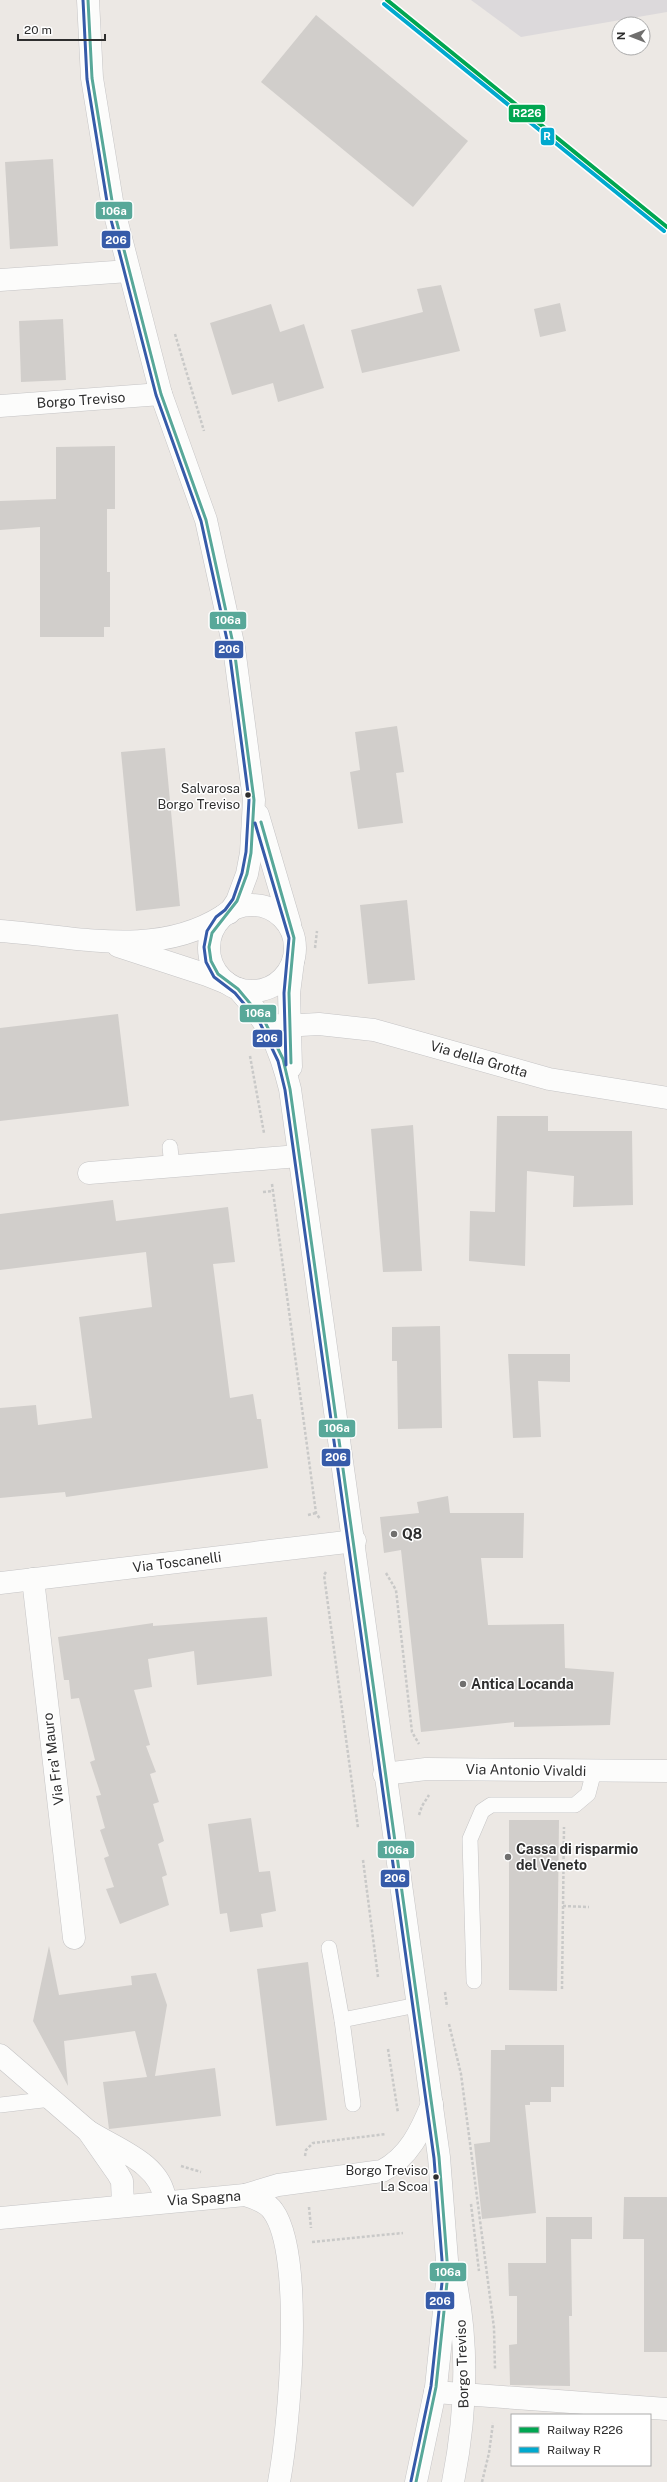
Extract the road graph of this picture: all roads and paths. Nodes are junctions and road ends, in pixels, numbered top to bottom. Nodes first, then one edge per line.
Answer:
1 (88, 0) edge
2 (129, 271) junction
3 (0, 280) edge
4 (161, 394) junction
5 (0, 406) edge
6 (254, 800) junction
7 (227, 914) junction
8 (0, 931) edge
9 (292, 931) junction
10 (107, 943) junction
11 (294, 956) junction
12 (233, 986) junction
13 (264, 1020) junction
14 (291, 1026) junction
15 (250, 1054) dead end
16 (290, 1089) junction
17 (667, 1098) edge
18 (269, 1136) dead end
19 (299, 1156) junction
20 (89, 1173) dead end
21 (271, 1178) dead end
22 (273, 1190) junction
23 (263, 1192) dead end
24 (316, 1513) junction
25 (308, 1515) dead end
26 (321, 1520) dead end
27 (355, 1541) junction
28 (328, 1568) dead end
29 (384, 1570) dead end
30 (33, 1579) junction
31 (0, 1583) edge
32 (353, 1739) dead end
33 (346, 1740) junction
34 (423, 1749) dead end
35 (594, 1771) junction
36 (667, 1771) edge
37 (384, 1774) junction
38 (564, 1823) dead end
39 (358, 1828) dead end
40 (363, 1860) dead end
41 (563, 1906) junction
42 (589, 1907) dead end
43 (74, 1938) dead end
44 (329, 1948) dead end
45 (378, 1977) dead end
46 (474, 1981) dead end
47 (562, 1989) dead end
48 (417, 2006) junction
49 (342, 2020) junction
50 (448, 2022) dead end
51 (388, 2049) dead end
52 (0, 2055) edge
53 (51, 2100) junction
54 (464, 2101) junction
55 (458, 2102) dead end
56 (353, 2104) dead end
57 (432, 2104) junction
58 (0, 2105) edge
59 (398, 2118) dead end
60 (88, 2132) junction
61 (390, 2133) dead end
62 (318, 2142) dead end
63 (245, 2194) junction
64 (165, 2200) junction
65 (124, 2205) junction
66 (308, 2205) dead end
67 (0, 2218) edge
68 (403, 2233) dead end
69 (312, 2242) junction
70 (448, 2246) junction
71 (312, 2247) dead end
72 (495, 2374) dead end
73 (435, 2392) junction
74 (465, 2395) junction
75 (667, 2409) edge
76 (494, 2416) dead end
77 (279, 2482) edge
78 (416, 2482) edge
79 (453, 2482) edge
80 (482, 2482) edge

1 - 2 street
2 - 3 street
2 - 4 street
4 - 5 street, Borgo Treviso
4 - 6 street
6 - 7 street
6 - 9 street
7 - 9 street
7 - 10 street
7 - 12 street
8 - 10 street
9 - 11 street
10 - 12 street
11 - 12 street
11 - 14 street, Borgo Treviso
12 - 13 street, Borgo Treviso
13 - 14 street, Via della Grotta
13 - 16 street, Borgo Treviso
14 - 16 street, Borgo Treviso
14 - 17 street, Via della Grotta
15 - 18 path
16 - 19 street, Borgo Treviso
19 - 20 street
19 - 27 street, Borgo Treviso
21 - 22 path
22 - 23 path
22 - 24 path
24 - 25 path
24 - 26 path
27 - 30 street, Via Toscanelli
27 - 37 street, Borgo Treviso
28 - 33 path
29 - 34 path
30 - 31 street, Via Toscanelli
30 - 43 street, Via Fra' Mauro
32 - 33 path
33 - 39 path
35 - 36 street, Via Antonio Vivaldi
35 - 37 street, Via Antonio Vivaldi
35 - 46 lane
37 - 48 street, Borgo Treviso
38 - 41 path
40 - 45 path
41 - 42 path
41 - 47 path
44 - 49 lane
48 - 49 lane
48 - 57 street, Borgo Treviso
49 - 56 lane
50 - 54 path
51 - 59 path
52 - 53 street
53 - 58 lane
53 - 60 street
54 - 55 path
54 - 72 path
57 - 63 street
57 - 70 street, Borgo Treviso
60 - 64 street
60 - 65 street
61 - 62 path
63 - 64 street, Via Spagna
63 - 77 street, Via Spagna
64 - 65 street, Via Spagna
65 - 67 street, Via Spagna
66 - 69 path
68 - 69 path
69 - 71 path
70 - 73 street, Borgo Treviso
70 - 74 street, Borgo Treviso
73 - 74 street
73 - 78 street, Borgo Treviso
74 - 75 street
74 - 79 street, Borgo Treviso
76 - 80 path

